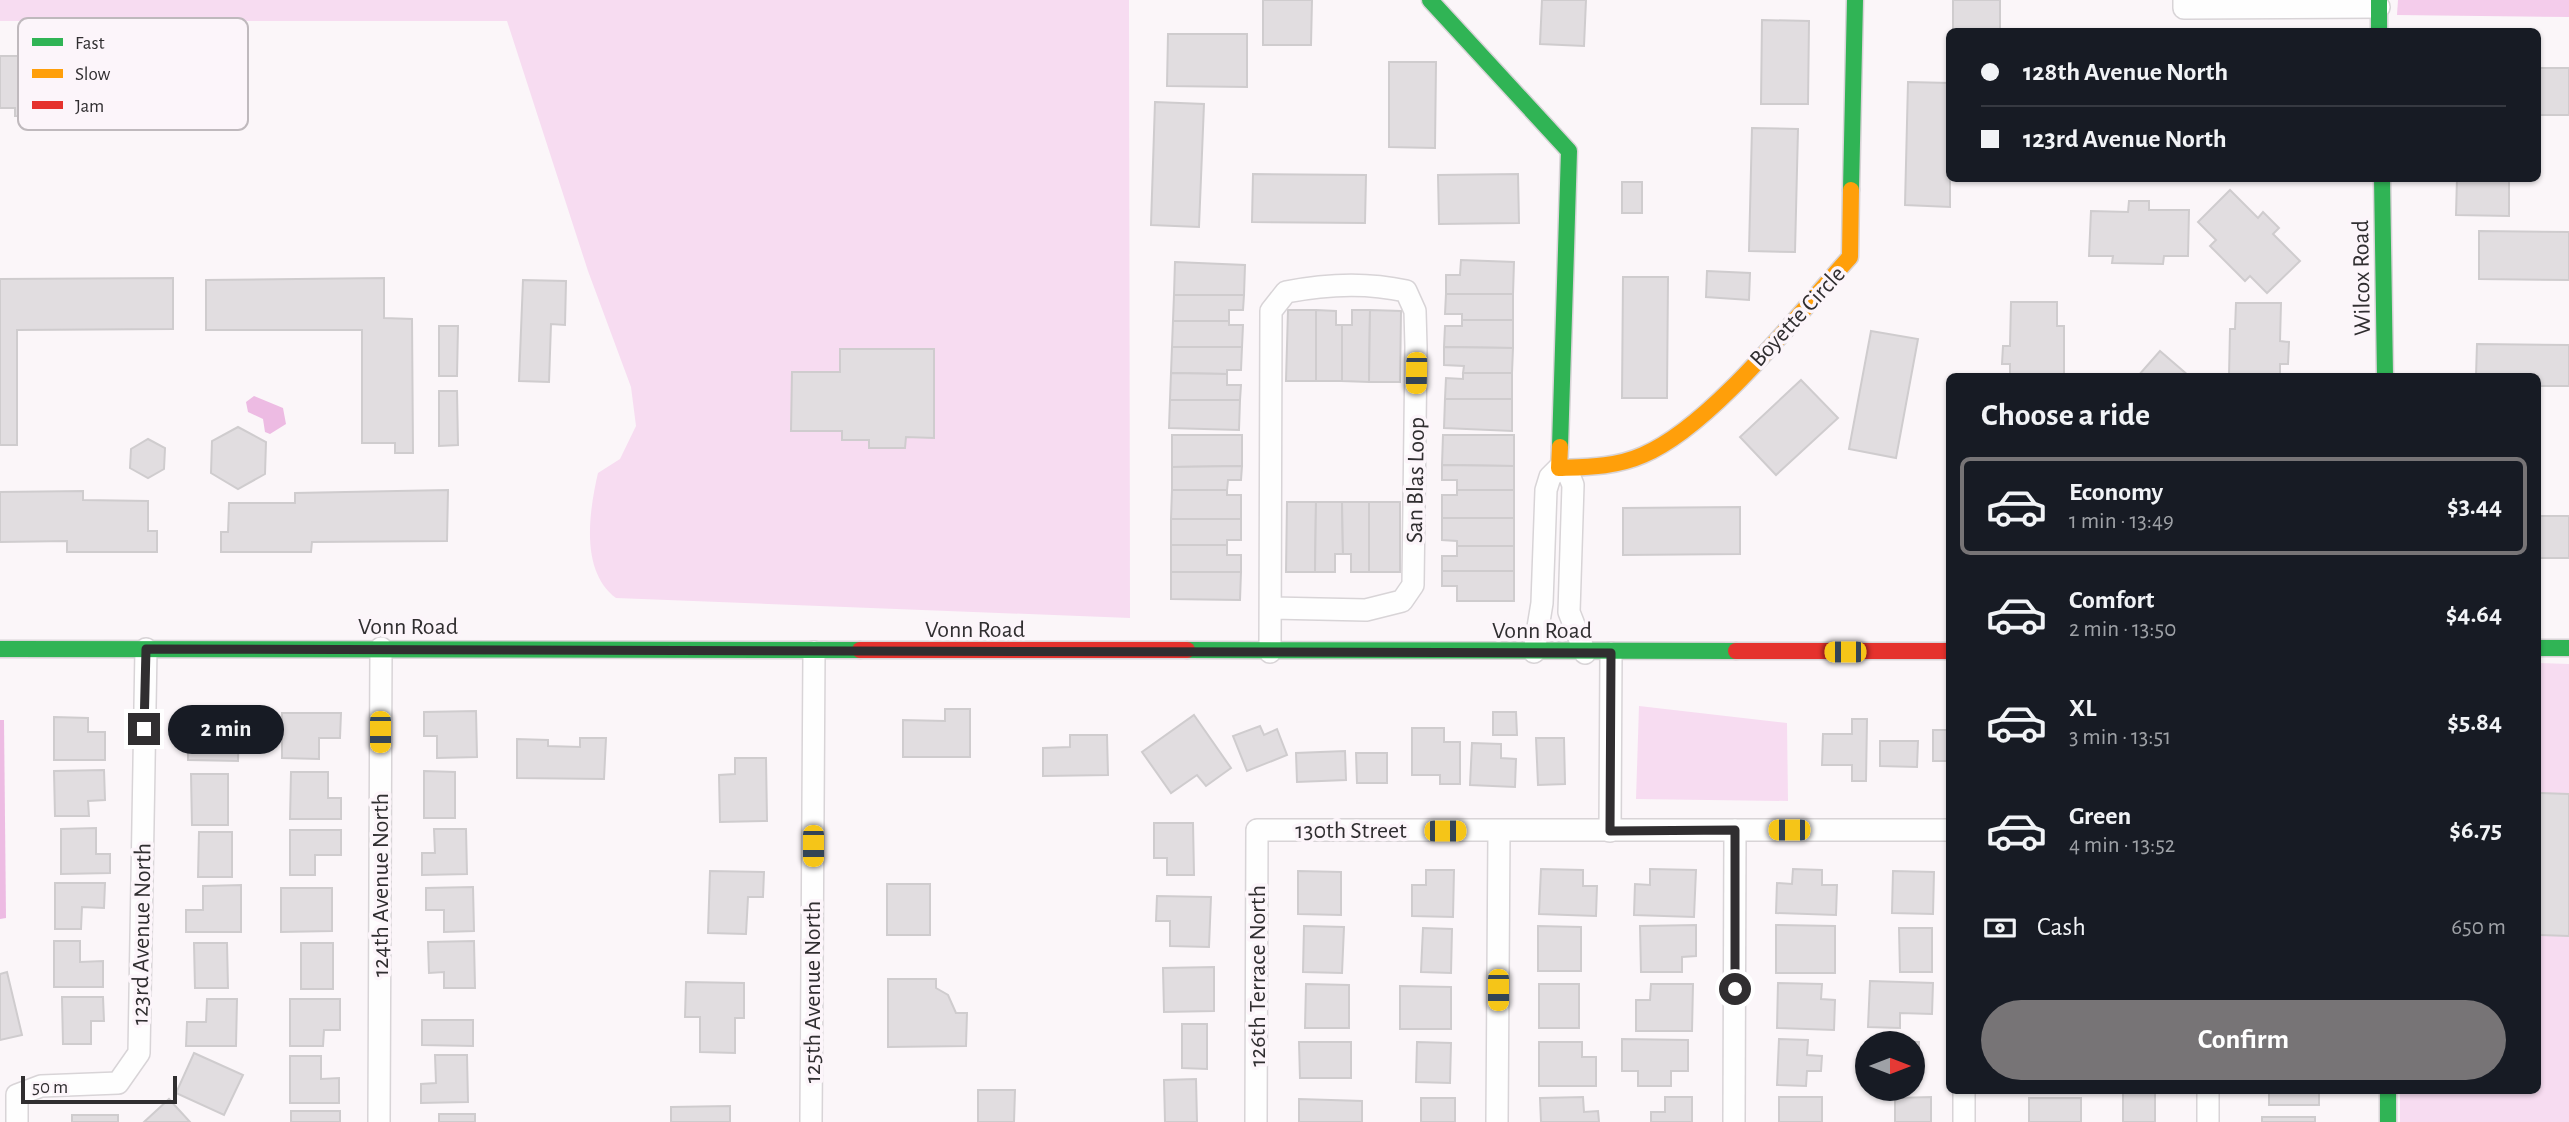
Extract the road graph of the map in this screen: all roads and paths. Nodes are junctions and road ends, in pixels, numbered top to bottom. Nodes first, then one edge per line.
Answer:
1 (1430, 0) edge
2 (1855, 0) edge
3 (2184, 0) edge
4 (2379, 3) edge
5 (2379, 28) edge
6 (2382, 182) edge
7 (2385, 373) edge
8 (1559, 468) junction
9 (1272, 608) junction
10 (381, 648) junction
11 (2541, 648) edge
12 (2569, 648) edge
13 (0, 649) edge
14 (146, 649) junction
15 (1946, 651) edge
16 (814, 652) junction
17 (1270, 652) junction
18 (1534, 652) junction
19 (1585, 653) junction
20 (1611, 653) junction
21 (1257, 830) joint
22 (1735, 830) junction
23 (1946, 830) edge
24 (1499, 831) junction
25 (1610, 831) junction
26 (1964, 1094) edge
27 (2208, 1094) edge
28 (2388, 1094) edge
29 (17, 1122) edge
30 (379, 1122) edge
31 (811, 1122) edge
32 (1256, 1122) edge
33 (1497, 1122) edge
34 (1734, 1122) edge
35 (1964, 1122) edge
36 (2208, 1122) edge
37 (2388, 1122) edge

1 - 8 street
2 - 8 street, Boyette Circle
3 - 4 street
4 - 5 street
6 - 7 street, Wilcox Road
8 - 18 street
8 - 19 street
9 - 9 street, San Blas Loop
9 - 17 street, San Blas Loop
10 - 14 street, Vonn Road
10 - 16 street, Vonn Road
10 - 30 street, 124th Avenue North
11 - 12 street
13 - 14 street, Vonn Road
14 - 29 street, 123rd Avenue North
15 - 20 street, Vonn Road
16 - 17 street, Vonn Road
16 - 31 street, 125th Avenue North
17 - 18 street, Vonn Road
18 - 19 street, Vonn Road
19 - 20 street, Vonn Road
20 - 25 street
21 - 24 street, 130th Street
21 - 32 street, 126th Terrace North
22 - 23 street, 130th Street
22 - 25 street, 130th Street
22 - 34 street
24 - 25 street, 130th Street
24 - 33 street
26 - 35 street
27 - 36 street
28 - 37 street

